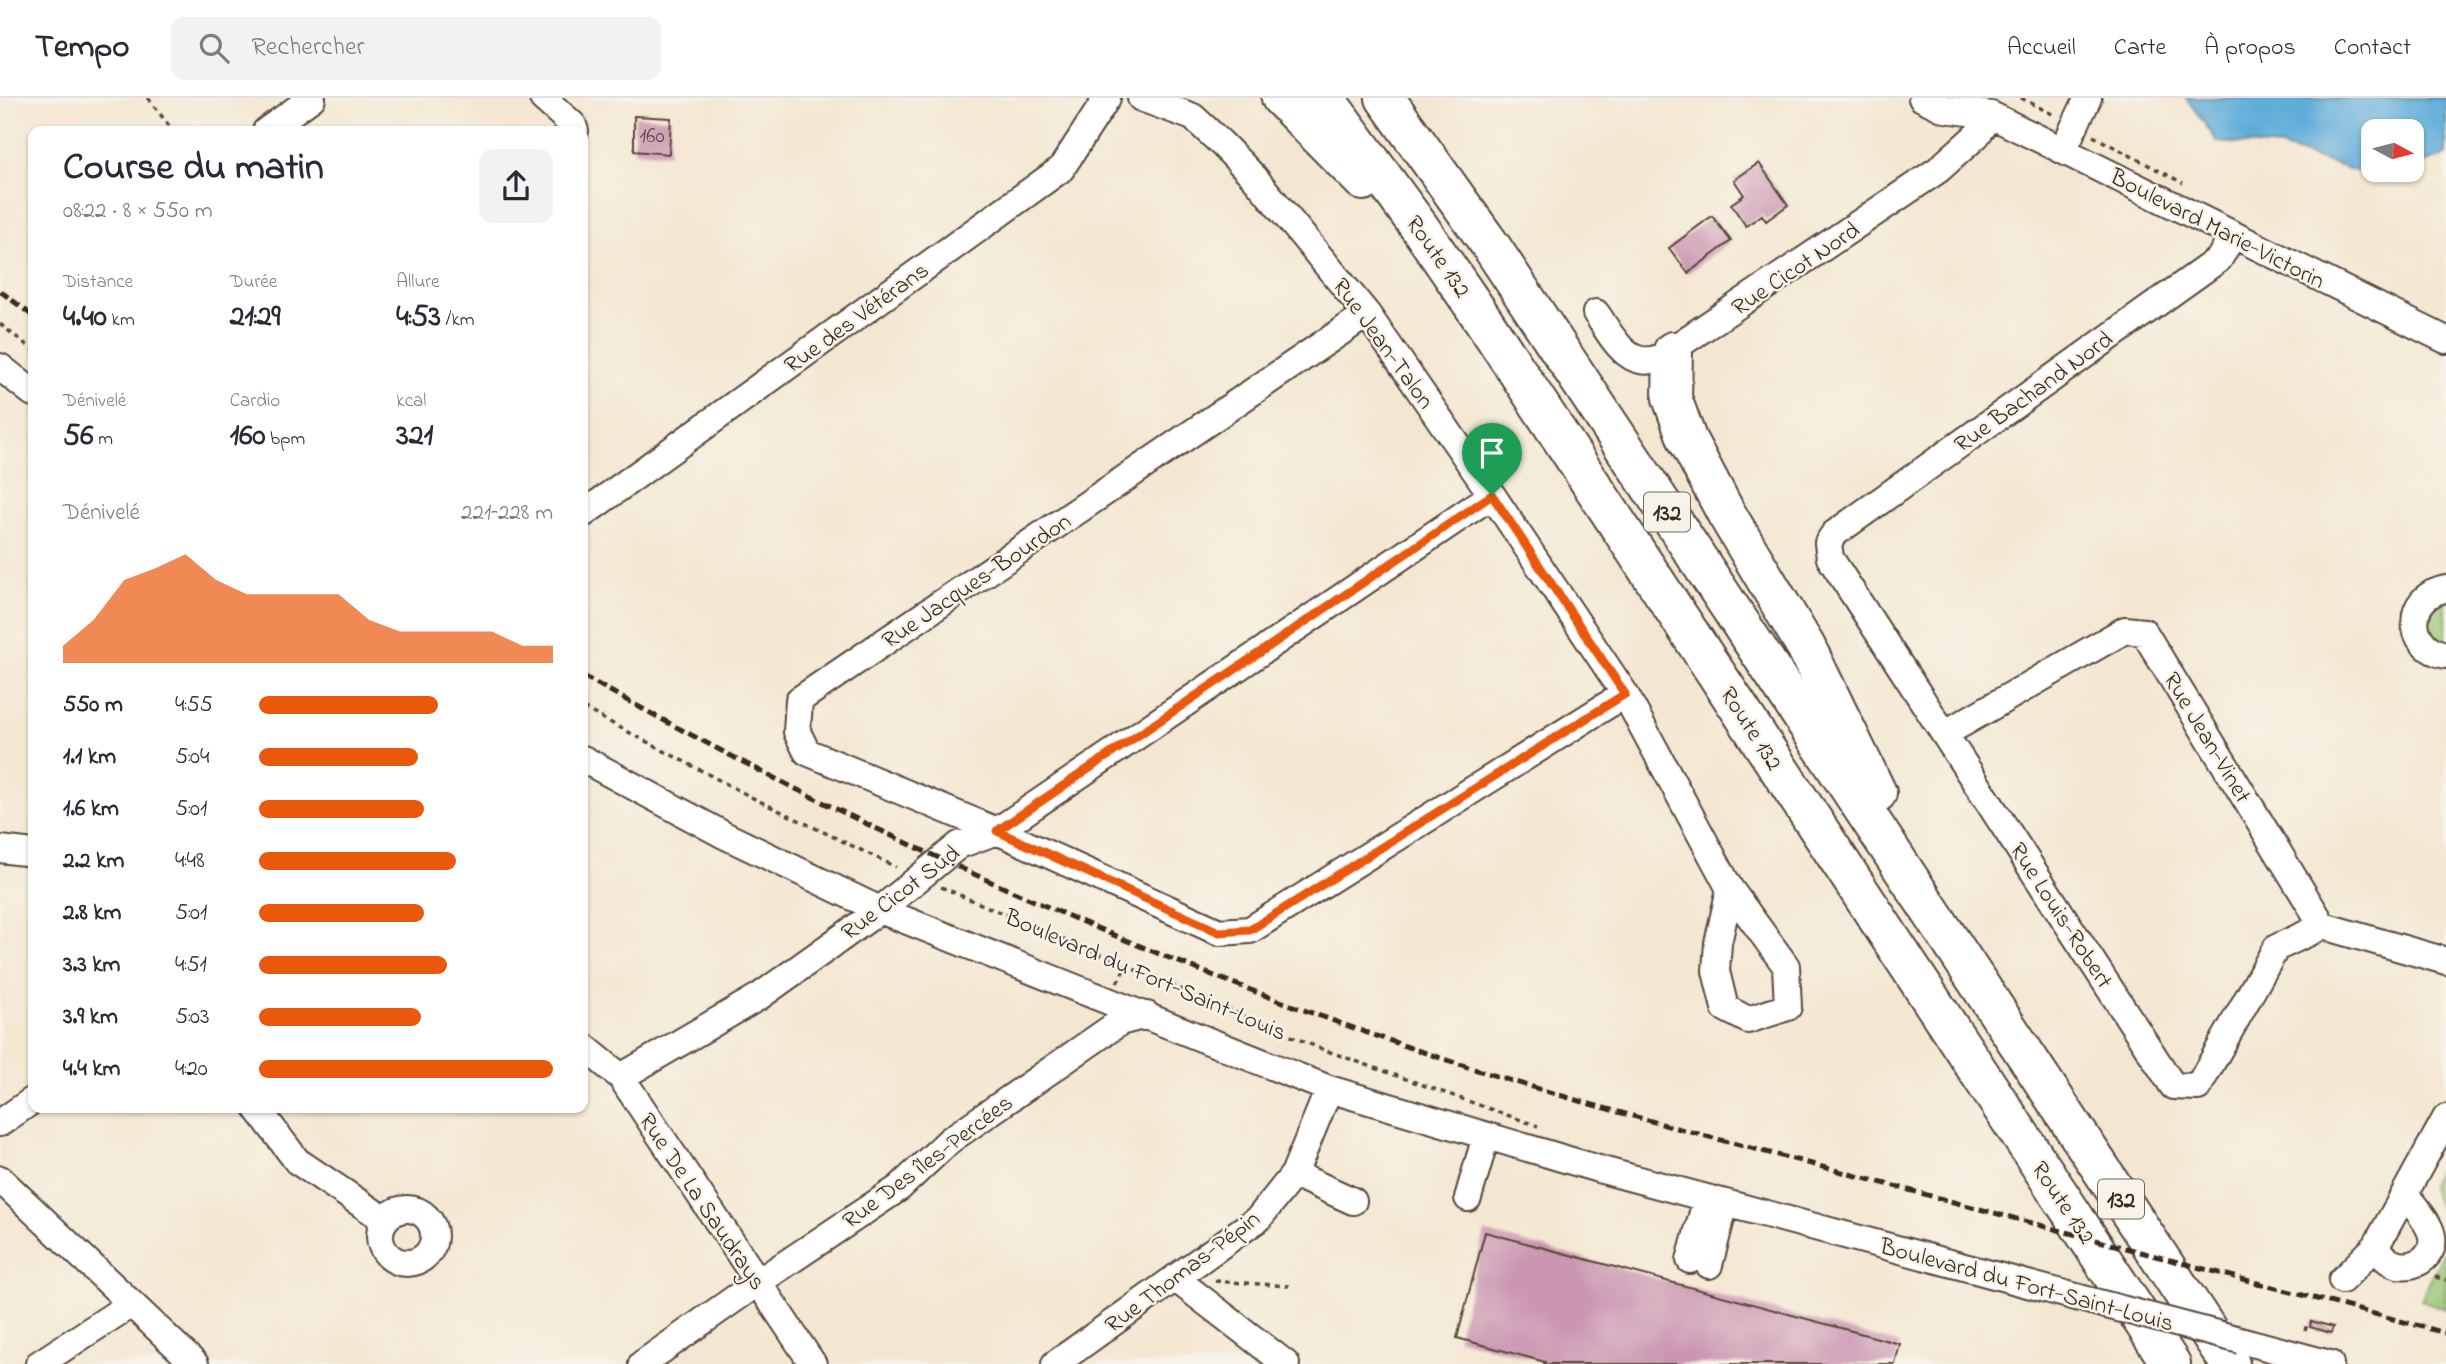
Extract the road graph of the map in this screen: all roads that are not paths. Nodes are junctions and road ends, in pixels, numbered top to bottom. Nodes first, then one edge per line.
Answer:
1 (312, 98) edge
2 (544, 98) edge
3 (1107, 98) edge
4 (1141, 98) edge
5 (1281, 98) edge
6 (1325, 98) edge
7 (1385, 98) edge
8 (1922, 98) edge
9 (2088, 98) edge
10 (1982, 107) edge
11 (273, 126) edge
12 (573, 126) edge
13 (2063, 150) junction
14 (2233, 235) junction
15 (1446, 265) junction
16 (1596, 313) dead end
17 (1367, 314) junction
18 (2446, 340) edge
19 (1673, 351) junction
20 (0, 367) edge
21 (28, 389) edge
22 (1492, 495) junction
23 (588, 510) edge
24 (1828, 543) joint
25 (2446, 589) edge
26 (2446, 655) edge
27 (1625, 694) junction
28 (1944, 734) junction
29 (588, 762) edge
30 (997, 831) junction
31 (0, 849) edge
32 (28, 852) edge
33 (1730, 888) dead end
34 (880, 910) junction
35 (2323, 926) junction
36 (1943, 930) junction
37 (2446, 961) edge
38 (1147, 1015) junction
39 (588, 1050) edge
40 (621, 1077) junction
41 (1329, 1088) junction
42 (28, 1104) edge
43 (261, 1113) edge
44 (2446, 1118) edge
45 (0, 1123) edge
46 (1486, 1136) junction
47 (1294, 1174) junction
48 (0, 1179) edge
49 (2405, 1195) junction
50 (1468, 1198) dead end
51 (1353, 1201) dead end
52 (1716, 1201) junction
53 (386, 1220) dead end
54 (2376, 1246) junction
55 (1699, 1263) dead end
56 (1176, 1279) junction
57 (2342, 1280) dead end
58 (757, 1283) junction
59 (131, 1304) junction
60 (39, 1364) edge
61 (195, 1364) edge
62 (642, 1364) edge
63 (813, 1364) edge
64 (1055, 1364) edge
65 (1286, 1364) edge
66 (2171, 1364) edge
67 (2230, 1364) edge
68 (2330, 1364) edge

1 - 11 street
2 - 12 street
3 - 23 street, Rue des Vétérans
4 - 17 street, Rue Jean-Talon
5 - 15 highway
6 - 15 highway, Route 132 / 132
7 - 36 highway, Route 132 / 132
8 - 10 street, Boulevard Marie-Victorin
9 - 13 street
10 - 13 street, Boulevard Marie-Victorin
10 - 19 street, Rue Cicot Nord
13 - 14 street, Boulevard Marie-Victorin
14 - 18 street, Boulevard Marie-Victorin
14 - 24 street, Rue Bachand Nord
15 - 66 highway, Route 132 / 132
16 - 19 street, Rue Cicot Nord
17 - 22 street, Rue Jean-Talon
17 - 30 street, Rue Jacques-Bourdon
19 - 36 highway
20 - 21 street
22 - 27 street, Rue Jean-Talon
22 - 30 street, Rue Cicot Sud
24 - 28 street, Rue Louis-Robert
25 - 26 street
27 - 30 street
27 - 33 street, Rue Jean-Talon
28 - 35 street, Rue Jean-Vinet
28 - 35 street, Rue Louis-Robert
29 - 34 street, Boulevard du Fort-Saint-Louis
30 - 34 street, Rue Cicot Sud
31 - 32 street
34 - 38 street, Boulevard du Fort-Saint-Louis
34 - 40 street, Rue Cicot Sud
35 - 37 street
36 - 67 highway, Route 132 / 132
38 - 41 street, Boulevard du Fort-Saint-Louis
38 - 58 street, Rue Des îles-Percées
39 - 40 street, Rue De La Saudrays
40 - 58 street, Rue De La Saudrays
41 - 46 street, Boulevard du Fort-Saint-Louis
41 - 47 street, Rue Thomas-Pépin
42 - 45 street
43 - 53 street
44 - 49 street
46 - 50 street
46 - 52 street, Boulevard du Fort-Saint-Louis
47 - 51 street
47 - 56 street, Rue Thomas-Pépin
48 - 59 street
49 - 54 street
49 - 54 street
52 - 55 street
52 - 68 street, Boulevard du Fort-Saint-Louis, bridge
54 - 57 street
56 - 64 street, Rue Thomas-Pépin
56 - 65 street
58 - 62 street, Rue Des îles-Percées
58 - 63 street, Rue De La Saudrays
59 - 60 street
59 - 61 street

